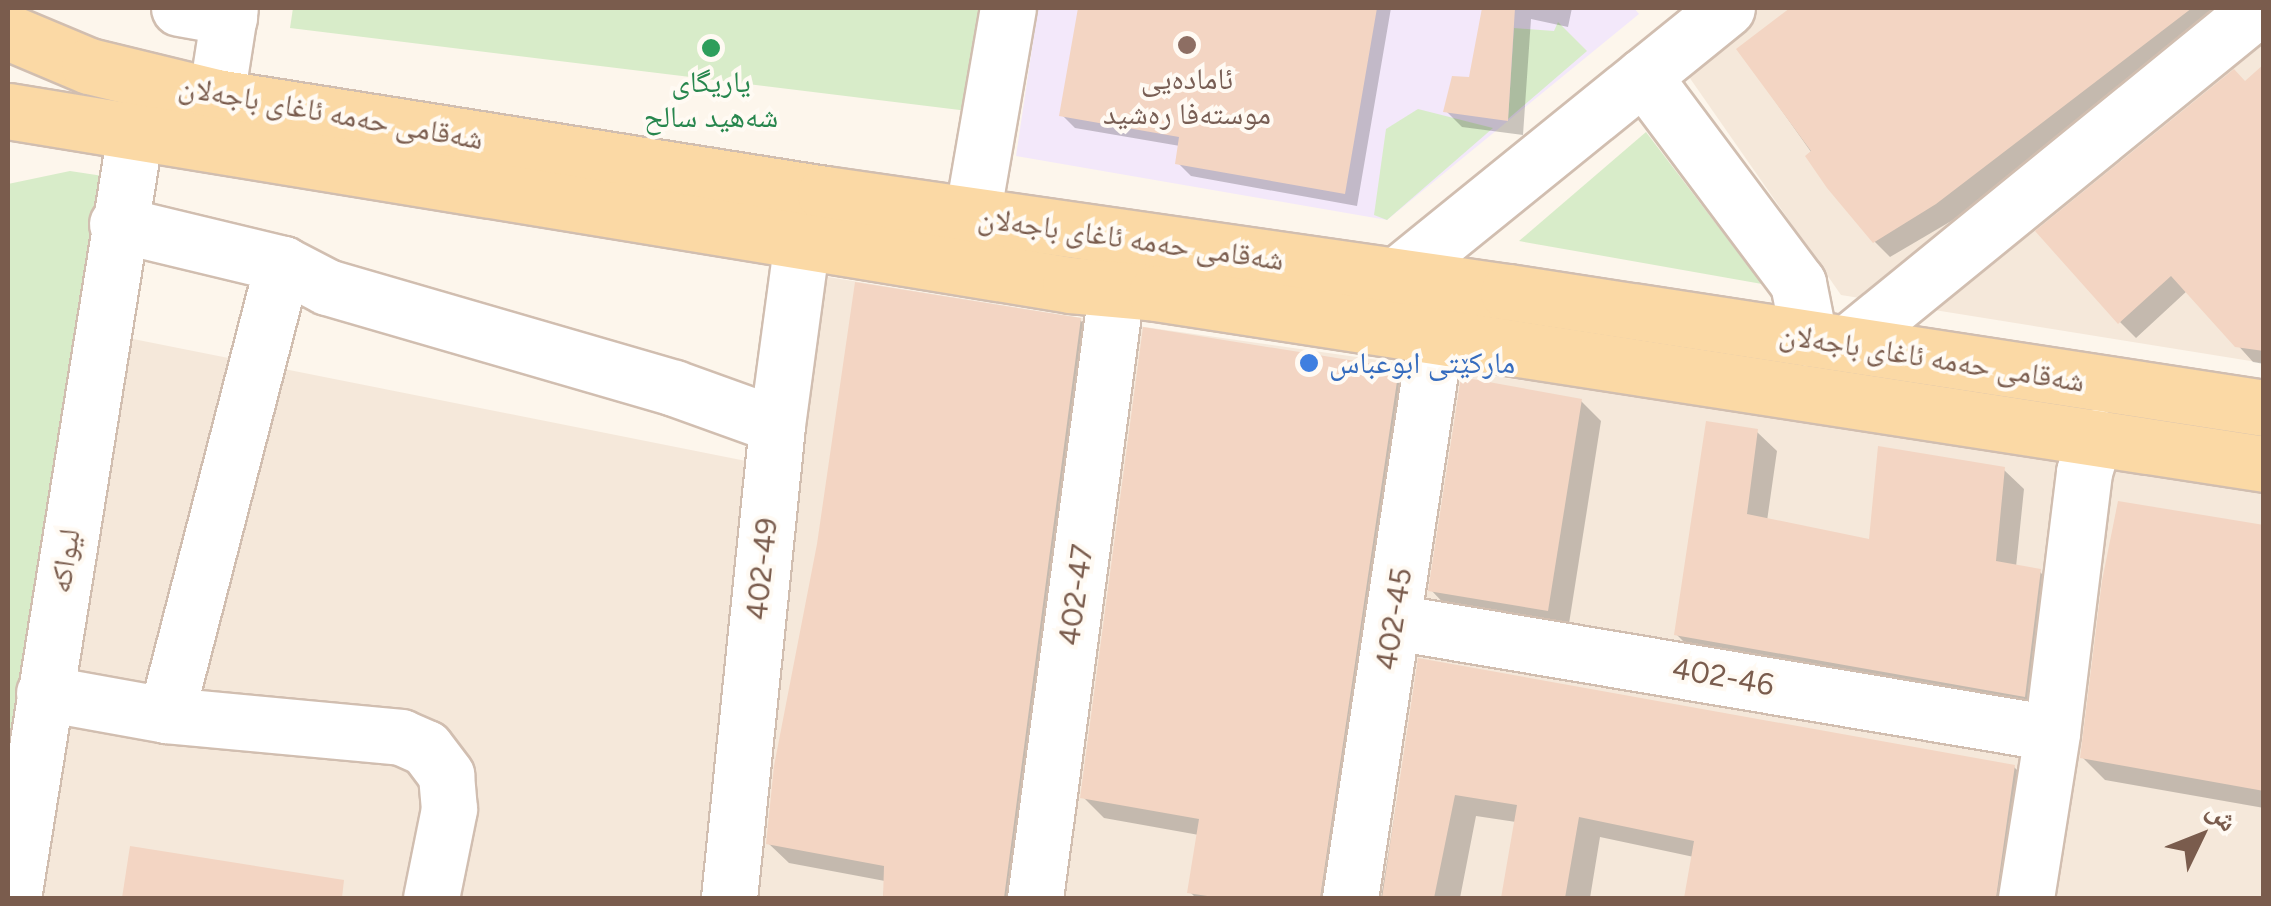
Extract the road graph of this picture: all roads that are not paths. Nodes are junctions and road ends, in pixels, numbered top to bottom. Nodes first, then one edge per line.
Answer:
1 (1008, 8) edge
2 (2259, 8) edge
3 (213, 11) edge
4 (1709, 13) edge
5 (8, 32) edge
6 (1643, 76) junction
7 (216, 97) junction
8 (17, 119) edge
9 (135, 132) junction
10 (614, 185) junction
11 (972, 216) junction
12 (117, 224) junction
13 (802, 241) junction
14 (283, 264) junction
15 (1395, 277) junction
16 (1116, 290) junction
17 (1435, 340) junction
18 (1829, 340) junction
19 (2264, 408) edge
20 (777, 424) junction
21 (2095, 437) junction
22 (2264, 464) edge
23 (1394, 622) junction
24 (44, 694) junction
25 (166, 715) junction
26 (2052, 733) junction
27 (13, 898) edge
28 (431, 898) edge
29 (729, 898) edge
30 (1035, 898) edge
31 (1350, 898) edge
32 (2026, 898) edge

1 - 11 street
2 - 18 street
3 - 7 street
4 - 6 street
5 - 7 main road, شەقامی حەمە ئاغای باجەلان
6 - 15 street
6 - 18 street
7 - 10 main road, شەقامی حەمە ئاغای باجەلان
8 - 9 main road, شەقامی حەمە ئاغای باجەلان
9 - 10 main road, شەقامی حەمە ئاغای باجەلان
9 - 12 street, لیواکە
10 - 11 main road, شەقامی حەمە ئاغای باجەلان
10 - 13 main road, شەقامی حەمە ئاغای باجەلان
11 - 15 main road, شەقامی حەمە ئاغای باجەلان
12 - 14 street
12 - 24 street, لیواکە
13 - 16 main road, شەقامی حەمە ئاغای باجەلان
13 - 20 street, 402-49
14 - 20 street
14 - 25 street
15 - 18 main road, شەقامی حەمە ئاغای باجەلان
16 - 17 main road, شەقامی حەمە ئاغای باجەلان
16 - 30 street, 402-47
17 - 21 main road, شەقامی حەمە ئاغای باجەلان
17 - 23 street, 402-45
18 - 19 main road, شەقامی حەمە ئاغای باجەلان
20 - 29 street, 402-49
21 - 22 main road, شەقامی حەمە ئاغای باجەلان
21 - 26 street
23 - 26 street, 402-46
23 - 31 street, 402-45
24 - 25 street
24 - 27 street, لیواکە
25 - 28 street
26 - 32 street

